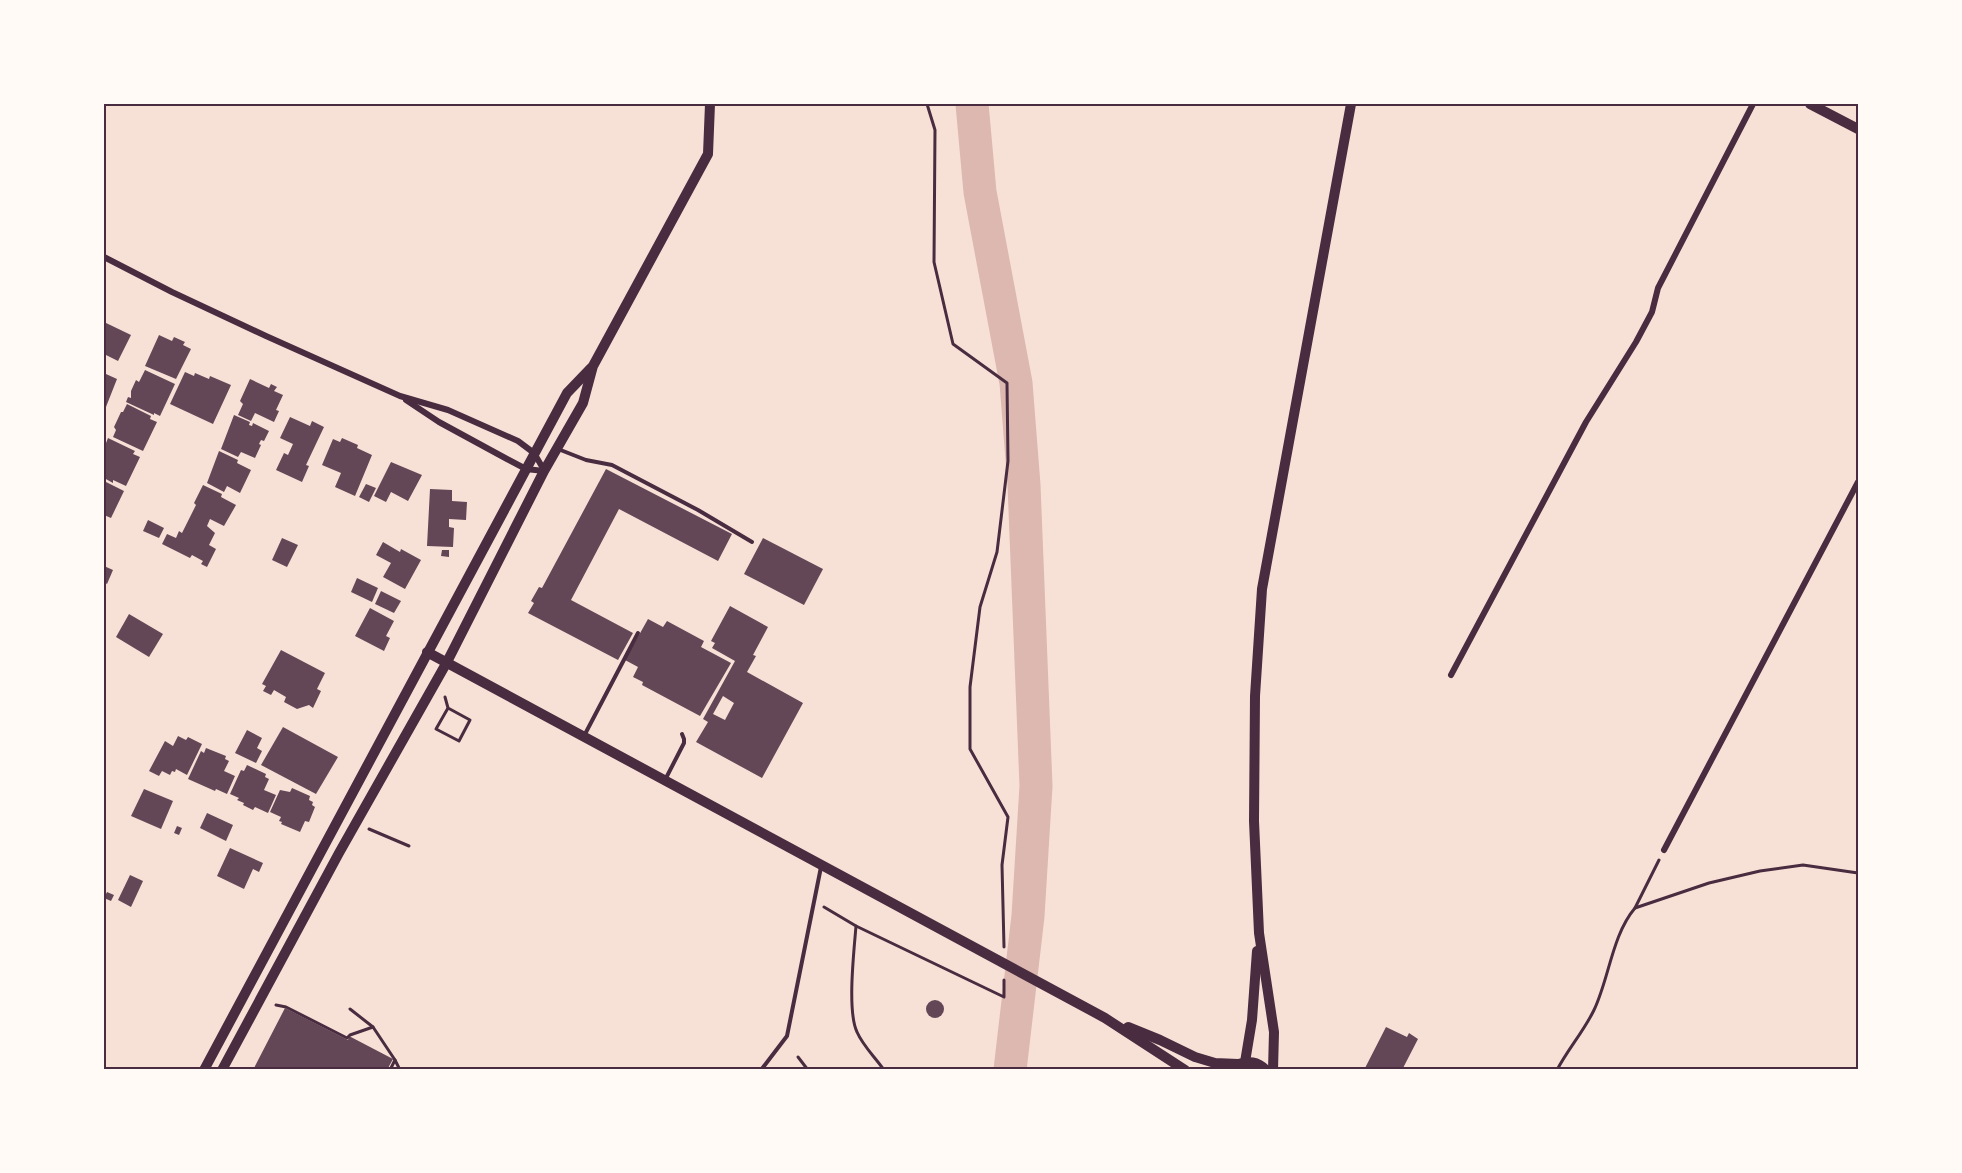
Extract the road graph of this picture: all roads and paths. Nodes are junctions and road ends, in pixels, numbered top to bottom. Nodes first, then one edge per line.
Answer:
1 (710, 104) edge
2 (927, 104) edge
3 (1351, 104) edge
4 (1754, 104) edge
5 (1810, 104) edge
6 (1858, 129) edge
7 (104, 256) edge
8 (593, 366) junction
9 (400, 396) junction
10 (558, 449) junction
11 (534, 453) junction
12 (526, 469) junction
13 (544, 471) junction
14 (1858, 482) edge
15 (752, 542) dead end
16 (638, 633) dead end
17 (427, 652) junction
18 (447, 662) junction
19 (1451, 675) dead end
20 (445, 697) dead end
21 (447, 708) junction
22 (682, 734) dead end
23 (583, 736) junction
24 (665, 781) junction
25 (369, 829) dead end
26 (410, 846) dead end
27 (1664, 850) joint
28 (821, 866) junction
29 (1858, 873) edge
30 (824, 907) dead end
31 (1635, 908) junction
32 (856, 926) junction
33 (1259, 933) junction
34 (1004, 951) dead end
35 (1004, 975) dead end
36 (276, 1005) dead end
37 (350, 1009) dead end
38 (1105, 1018) junction
39 (373, 1027) junction
40 (798, 1057) dead end
41 (394, 1060) junction
42 (1238, 1065) edge
43 (204, 1070) edge
44 (222, 1070) edge
45 (390, 1070) edge
46 (399, 1070) edge
47 (760, 1070) edge
48 (808, 1070) edge
49 (884, 1070) edge
50 (1185, 1070) edge
51 (1266, 1070) edge
52 (1273, 1070) edge
53 (1557, 1070) edge

1 - 8 main road
2 - 34 path
3 - 33 main road
4 - 19 street
5 - 6 main road
7 - 9 street
8 - 10 main road
8 - 11 main road
9 - 11 street
9 - 12 street
10 - 13 main road
10 - 15 lane
11 - 12 main road
11 - 13 street
12 - 13 street
12 - 17 main road
13 - 18 main road
14 - 27 street
16 - 23 lane
17 - 18 main road
17 - 43 main road
18 - 23 main road
18 - 44 main road
20 - 21 path
21 - 21 path
22 - 24 lane
23 - 24 main road
24 - 28 main road
25 - 26 path
27 - 31 path
28 - 38 main road
28 - 47 lane
29 - 31 path
30 - 32 path
31 - 53 path
32 - 35 path
32 - 49 path
33 - 42 main road
33 - 52 main road
36 - 39 path
37 - 39 path
38 - 42 main road
38 - 50 main road
39 - 41 path
40 - 48 path
41 - 45 path
41 - 46 path
42 - 51 main road

